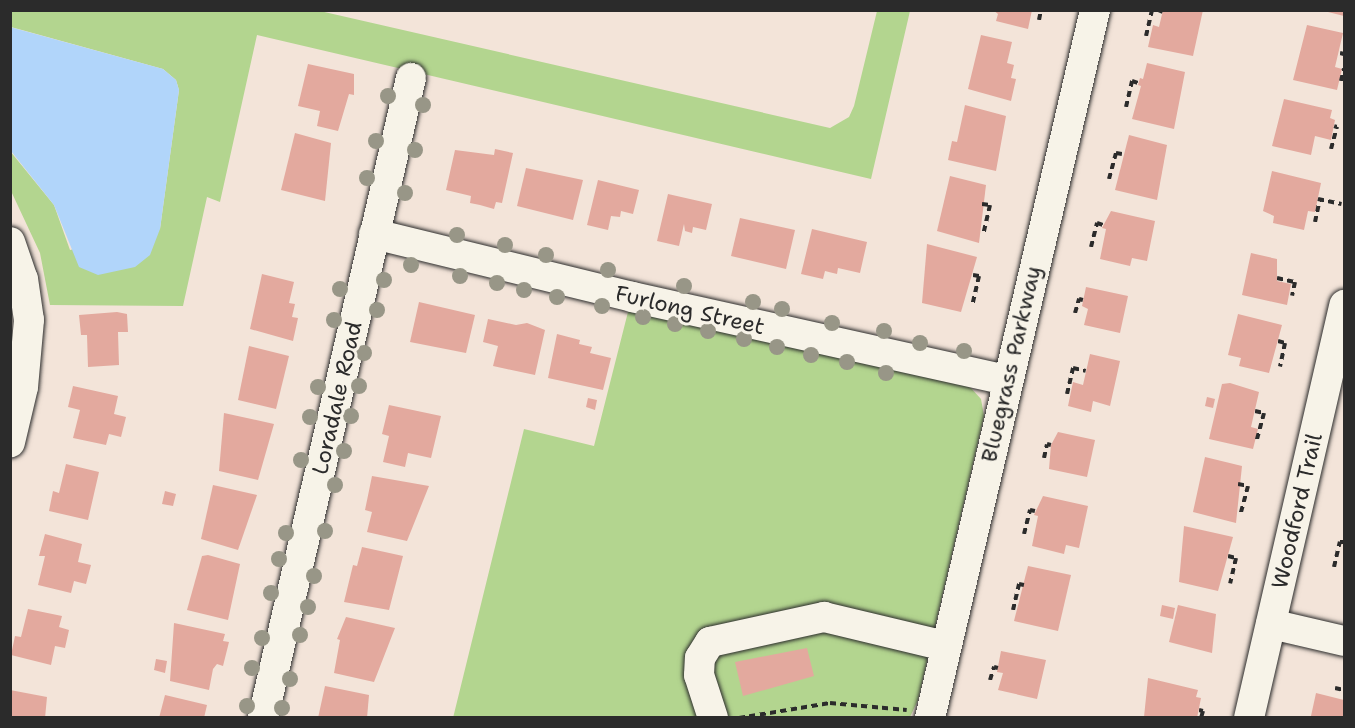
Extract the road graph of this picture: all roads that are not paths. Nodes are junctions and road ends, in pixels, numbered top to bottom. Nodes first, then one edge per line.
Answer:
1 (1095, 10) edge
2 (411, 78) dead end
3 (374, 234) junction
4 (10, 242) edge
5 (1344, 313) edge
6 (1006, 380) junction
7 (10, 442) edge
8 (1271, 624) junction
9 (1344, 641) edge
10 (945, 646) junction
11 (922, 714) edge
12 (263, 717) edge
13 (713, 717) edge
14 (1249, 717) edge

1 - 6 street, Bluegrass Parkway
2 - 3 street, Loradale Road
3 - 6 street, Furlong Street
3 - 12 street, Loradale Road
4 - 7 street
5 - 8 street, Woodford Trail
6 - 10 street, Bluegrass Parkway
8 - 9 street
8 - 14 street, Woodford Trail
10 - 11 street, Bluegrass Parkway
10 - 13 street

